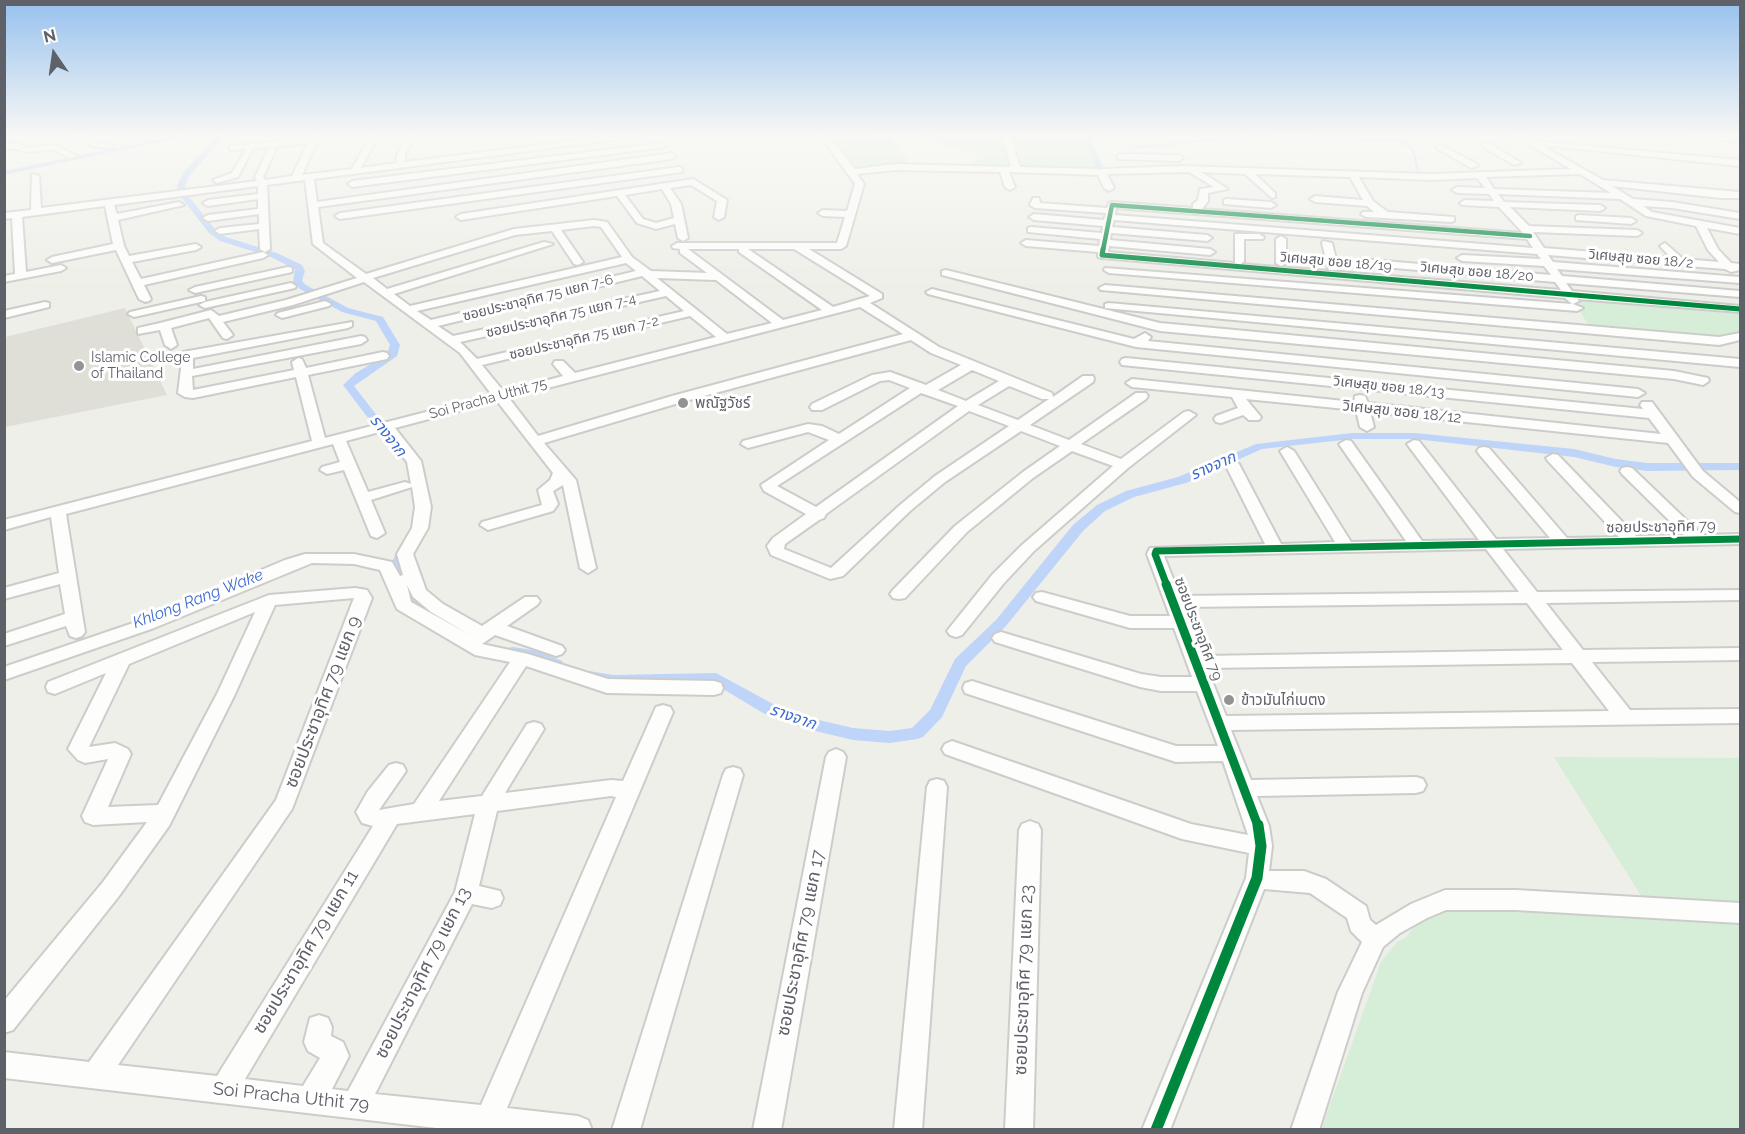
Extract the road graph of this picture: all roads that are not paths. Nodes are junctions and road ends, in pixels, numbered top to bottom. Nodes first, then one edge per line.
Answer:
1 (1646, 187) edge
2 (35, 188) edge
3 (216, 188) edge
4 (262, 188) edge
5 (311, 188) edge
6 (431, 188) edge
7 (516, 188) edge
8 (548, 188) edge
9 (652, 188) edge
10 (666, 188) edge
11 (702, 188) edge
12 (859, 188) edge
13 (1103, 188) edge
14 (1220, 188) edge
15 (1265, 188) edge
16 (1361, 188) edge
17 (1489, 188) edge
18 (1610, 188) edge
19 (1654, 188) edge
20 (208, 189) joint
21 (422, 189) junction
22 (1457, 190) dead end
23 (518, 192) junction
24 (1492, 192) junction
25 (1690, 192) junction
26 (620, 193) junction
27 (1272, 195) dead end
28 (1740, 195) edge
29 (262, 196) junction
30 (1316, 199) dead end
31 (1627, 199) junction
32 (1036, 200) dead end
33 (109, 202) junction
34 (1227, 202) dead end
35 (1651, 202) junction
36 (1733, 202) edge
37 (208, 203) dead end
38 (1369, 203) junction
39 (1465, 203) dead end
40 (1698, 203) dead end
41 (426, 204) junction
42 (1501, 204) junction
43 (179, 205) dead end
44 (313, 205) junction
45 (526, 206) junction
46 (1283, 207) dead end
47 (1306, 208) dead end
48 (1600, 208) dead end
49 (1155, 209) junction
50 (263, 211) junction
51 (1197, 211) junction
52 (36, 212) junction
53 (365, 213) junction
54 (823, 213) dead end
55 (17, 214) junction
56 (851, 214) junction
57 (1740, 214) edge
58 (1385, 215) junction
59 (1512, 215) junction
60 (4, 216) edge
61 (339, 216) dead end
62 (461, 217) dead end
63 (719, 217) dead end
64 (1034, 217) dead end
65 (112, 218) junction
66 (208, 218) dead end
67 (534, 220) dead end
68 (678, 220) junction
69 (1463, 220) dead end
70 (1153, 221) junction
71 (1631, 221) dead end
72 (1107, 223) junction
73 (367, 225) dead end
74 (1701, 225) junction
75 (263, 226) junction
76 (554, 227) junction
77 (1394, 227) junction
78 (1031, 230) dead end
79 (220, 231) dead end
80 (1740, 231) edge
81 (1528, 232) junction
82 (1636, 233) dead end
83 (1152, 234) junction
84 (1207, 238) dead end
85 (1281, 239) junction
86 (1402, 240) junction
87 (1574, 240) dead end
88 (18, 243) junction
89 (1026, 243) dead end
90 (1327, 243) junction
91 (1618, 243) dead end
92 (548, 244) dead end
93 (681, 245) junction
94 (4, 246) edge
95 (119, 246) junction
96 (1665, 246) dead end
97 (196, 247) dead end
98 (798, 247) junction
99 (1151, 247) junction
100 (743, 250) dead end
101 (1410, 250) junction
102 (1542, 251) junction
103 (1210, 252) dead end
104 (1584, 254) junction
105 (1462, 258) junction
106 (1632, 258) junction
107 (628, 259) junction
108 (52, 260) dead end
109 (127, 260) junction
110 (1152, 260) junction
111 (1239, 261) dead end
112 (578, 262) dead end
113 (1360, 262) dead end
114 (1680, 262) junction
115 (1281, 263) dead end
116 (1549, 264) junction
117 (1728, 266) junction
118 (1740, 267) edge
119 (62, 268) dead end
120 (4, 269) edge
121 (1452, 269) junction
122 (288, 270) dead end
123 (1109, 270) dead end
124 (20, 271) junction
125 (1328, 271) junction
126 (647, 273) junction
127 (946, 273) dead end
128 (1150, 273) junction
129 (718, 277) junction
130 (366, 278) junction
131 (4, 279) edge
132 (1559, 279) junction
133 (1740, 279) edge
134 (138, 283) junction
135 (1440, 284) junction
136 (291, 286) dead end
137 (1106, 288) dead end
138 (1327, 289) junction
139 (1149, 290) junction
140 (669, 292) junction
141 (932, 292) dead end
142 (386, 293) junction
143 (1569, 294) junction
144 (1740, 294) edge
145 (145, 299) dead end
146 (1447, 299) junction
147 (862, 303) junction
148 (325, 304) dead end
149 (45, 305) dead end
150 (1333, 307) junction
151 (1577, 308) junction
152 (209, 309) junction
153 (410, 309) junction
154 (1740, 309) edge
155 (1094, 310) junction
156 (831, 311) junction
157 (692, 312) junction
158 (1184, 313) junction
159 (134, 314) dead end
160 (4, 315) edge
161 (1454, 318) junction
162 (348, 324) dead end
163 (431, 324) junction
164 (781, 324) junction
165 (164, 325) junction
166 (1160, 327) junction
167 (1339, 327) junction
168 (1592, 330) junction
169 (142, 331) dead end
170 (292, 335) junction
171 (914, 335) junction
172 (1740, 337) edge
173 (724, 338) junction
174 (1465, 338) junction
175 (361, 340) dead end
176 (452, 340) junction
177 (1719, 341) junction
178 (1136, 343) junction
179 (1740, 343) edge
180 (171, 345) dead end
181 (1344, 345) junction
182 (1605, 350) junction
183 (296, 353) junction
184 (383, 356) dead end
185 (1474, 356) junction
186 (1126, 362) dead end
187 (476, 363) junction
188 (1740, 363) edge
189 (559, 364) dead end
190 (1351, 364) junction
191 (977, 368) junction
192 (1622, 370) junction
193 (301, 372) junction
194 (185, 374) junction
195 (1483, 376) junction
196 (572, 378) junction
197 (1088, 379) dead end
198 (1702, 381) dead end
199 (1004, 383) dead end
200 (1355, 384) junction
201 (922, 390) junction
202 (1638, 393) junction
203 (499, 395) junction
204 (1237, 395) junction
205 (939, 396) junction
206 (1047, 396) dead end
207 (1491, 397) junction
208 (967, 406) junction
209 (817, 407) dead end
210 (1362, 408) junction
211 (1653, 414) junction
212 (1189, 415) dead end
213 (1221, 419) dead end
214 (1502, 422) junction
215 (385, 426) junction
216 (1021, 426) junction
217 (1367, 427) dead end
218 (338, 438) junction
219 (839, 439) junction
220 (1508, 439) dead end
221 (1672, 439) junction
222 (535, 441) junction
223 (319, 443) junction
224 (748, 444) dead end
225 (1071, 444) junction
226 (1346, 444) dead end
227 (1414, 444) dead end
228 (1287, 451) dead end
229 (1484, 451) dead end
230 (1552, 458) dead end
231 (348, 464) junction
232 (1232, 464) dead end
233 (1123, 465) junction
234 (327, 470) dead end
235 (1627, 471) dead end
236 (562, 474) junction
237 (405, 486) dead end
238 (362, 498) junction
239 (1740, 508) edge
240 (58, 511) junction
241 (819, 515) junction
242 (4, 525) edge
243 (488, 525) dead end
244 (377, 533) dead end
245 (1740, 539) edge
246 (1698, 540) junction
247 (1632, 541) junction
248 (1562, 542) junction
249 (1492, 543) junction
250 (1416, 544) junction
251 (1345, 545) junction
252 (1275, 547) junction
253 (588, 568) dead end
254 (68, 576) junction
255 (404, 580) junction
256 (4, 594) edge
257 (899, 594) dead end
258 (1740, 595) edge
259 (1042, 597) dead end
260 (1533, 597) junction
261 (269, 600) junction
262 (531, 601) dead end
263 (1173, 602) junction
264 (1180, 622) junction
265 (956, 631) dead end
266 (479, 637) junction
267 (1001, 638) dead end
268 (4, 640) edge
269 (556, 650) dead end
270 (1740, 654) edge
271 (1579, 656) junction
272 (123, 658) junction
273 (522, 658) junction
274 (1196, 662) junction
275 (4, 674) edge
276 (1204, 684) junction
277 (55, 687) dead end
278 (714, 688) dead end
279 (972, 688) dead end
280 (663, 712) dead end
281 (1740, 716) edge
282 (1625, 718) junction
283 (1219, 723) junction
284 (534, 729) dead end
285 (952, 749) dead end
286 (1230, 753) junction
287 (836, 757) dead end
288 (396, 771) dead end
289 (733, 775) dead end
290 (1416, 785) dead end
291 (937, 787) dead end
292 (1243, 788) junction
293 (630, 790) junction
294 (489, 802) junction
295 (164, 813) junction
296 (420, 813) junction
297 (388, 818) junction
298 (1030, 830) dead end
299 (1261, 846) junction
300 (1257, 878) junction
301 (466, 893) junction
302 (492, 898) dead end
303 (1740, 914) edge
304 (1382, 934) junction
305 (4, 1021) edge
306 (320, 1027) dead end
307 (4, 1065) edge
308 (95, 1075) junction
309 (224, 1090) junction
310 (310, 1100) junction
311 (355, 1105) junction
312 (489, 1119) junction
313 (578, 1130) edge
314 (626, 1130) edge
315 (767, 1130) edge
316 (908, 1130) edge
317 (1019, 1130) edge
318 (1156, 1130) edge
319 (1305, 1130) edge

1 - 35 street
2 - 52 street
3 - 20 street
4 - 29 street
5 - 44 street
6 - 21 street
7 - 23 street
8 - 23 street
9 - 26 street
10 - 68 street
11 - 63 street
12 - 56 street
13 - 72 street
14 - 51 street
15 - 27 street
16 - 38 street
17 - 24 street
18 - 31 street
19 - 25 street
20 - 33 street
21 - 41 street
21 - 44 street
22 - 24 street
23 - 41 street
23 - 45 street
24 - 31 street
24 - 42 street
25 - 36 street
25 - 40 street
26 - 45 street
26 - 68 street
28 - 36 street
29 - 37 street
29 - 50 street
30 - 38 street
31 - 35 street
31 - 74 street
32 - 72 street
33 - 52 street
33 - 65 street
34 - 46 street
35 - 57 street
36 - 57 street
38 - 58 street
39 - 42 street
41 - 53 street
42 - 48 street
42 - 59 street
43 - 65 street
44 - 130 street
45 - 62 street
45 - 67 street
47 - 58 street
49 - 51 street
49 - 70 street
49 - 72 street
50 - 66 street
50 - 75 street
51 - 77 street
52 - 55 street
53 - 61 street
53 - 73 street
54 - 56 street
55 - 60 street
55 - 88 street
56 - 98 street
58 - 69 street
58 - 77 street
59 - 71 street
59 - 81 street
64 - 72 street
65 - 95 street
68 - 93 street
70 - 72 street, วิเศษสุข ซอย 18/2
70 - 83 street
70 - 86 street, วิเศษสุข ซอย 18/2
72 - 78 street
72 - 83 street
72 - 89 street
72 - 99 street
72 - 110 street, วิเศษสุข ซอย 18/19
74 - 80 street
74 - 117 street
75 - 79 street
75 - 134 street
76 - 107 street
76 - 112 street
76 - 130 street
77 - 81 street
77 - 86 street
81 - 82 street
81 - 102 street
83 - 84 street
83 - 99 street
85 - 90 street
85 - 111 street
85 - 115 street
86 - 101 street
86 - 102 street, วิเศษสุข ซอย 18/2
87 - 104 street
88 - 94 street
88 - 124 street
90 - 101 street
90 - 125 street
91 - 106 street
92 - 142 street
93 - 98 street
93 - 129 street
95 - 108 street
95 - 109 street
96 - 114 street
97 - 109 street
98 - 147 street
99 - 103 street
99 - 110 street
100 - 156 street
101 - 105 street
102 - 104 street, วิเศษสุข ซอย 18/2
102 - 116 street
104 - 106 street, วิเศษสุข ซอย 18/2
105 - 116 street
105 - 121 street
106 - 114 street, วิเศษสุข ซอย 18/2
107 - 126 street
107 - 153 street
109 - 134 street
110 - 125 street, วิเศษสุข ซอย 18/19
110 - 128 street
113 - 121 street, วิเศษสุข ซอย 18/20
114 - 117 street, วิเศษสุข ซอย 18/2
116 - 132 street
116 - 133 street
117 - 118 street, วิเศษสุข ซอย 18/2
117 - 133 street
119 - 124 street
120 - 124 street
121 - 132 street, วิเศษสุข ซอย 18/20
122 - 152 street
123 - 128 street
124 - 131 street
125 - 135 street, วิเศษสุข ซอย 18/19
125 - 138 street
126 - 129 street, ซอยประชาอุทิศ 75 แยก 7-6
126 - 140 street
126 - 163 street, ซอยประชาอุทิศ 75 แยก 7-6
127 - 155 street
128 - 138 street
128 - 139 street
129 - 164 street
130 - 142 street
130 - 152 street
132 - 143 street
132 - 144 street, วิเศษสุข ซอย 18/20
134 - 145 street
135 - 143 street, วิเศษสุข ซอย 18/19
135 - 146 street
136 - 152 street
137 - 139 street
138 - 146 street
138 - 150 street
139 - 150 street
140 - 157 street
140 - 176 street, ซอยประชาอุทิศ 75 แยก 7-4
141 - 178 street
142 - 153 street
143 - 151 street
143 - 154 street, วิเศษสุข ซอย 18/19
146 - 151 street
146 - 161 street
147 - 156 street, Soi Pracha Uthit 75
147 - 171 street
148 - 152 street
149 - 160 street
150 - 161 street
150 - 167 street
151 - 168 street
152 - 159 street
152 - 165 street
153 - 163 street
155 - 158 street
155 - 166 street
156 - 164 street, Soi Pracha Uthit 75
157 - 173 street
157 - 187 street, ซอยประชาอุทิศ 75 แยก 7-2
158 - 166 street
158 - 167 street
161 - 168 street
161 - 174 street
162 - 170 street
163 - 176 street
164 - 173 street, Soi Pracha Uthit 75
165 - 169 street
165 - 180 street
166 - 178 street
166 - 181 street
167 - 174 street
167 - 181 street
168 - 177 street
168 - 182 street
170 - 183 street
170 - 194 street
171 - 191 street
171 - 222 street
172 - 177 street
173 - 196 street, Soi Pracha Uthit 75
174 - 182 street
174 - 185 street
175 - 183 street
176 - 187 street
177 - 179 street
178 - 190 street
181 - 185 street
181 - 190 street
182 - 188 street
182 - 192 street
183 - 193 street
183 - 194 street
184 - 193 street
185 - 192 street
185 - 195 street
186 - 200 street, วิเศษสุข ซอย 18/13
187 - 203 street
189 - 196 street
190 - 195 street
190 - 200 street
191 - 201 street
191 - 205 street
191 - 206 street
192 - 198 street
192 - 202 street
193 - 194 street
193 - 223 street
195 - 202 street
195 - 207 street
196 - 203 street, Soi Pracha Uthit 75
197 - 216 street
199 - 208 street
200 - 207 street, วิเศษสุข ซอย 18/13
200 - 210 street
201 - 205 street
201 - 209 street
201 - 219 street
202 - 211 street
203 - 215 street, Soi Pracha Uthit 75
203 - 222 street
204 - 210 street, วิเศษสุข ซอย 18/12
204 - 213 street
204 - 225 street, วิเศษสุข ซอย 18/12
205 - 208 street
207 - 211 street, วิเศษสุข ซอย 18/13
207 - 214 street
208 - 216 street
208 - 241 street
210 - 214 street, วิเศษสุข ซอย 18/12
210 - 217 street
211 - 221 street
212 - 233 street
214 - 220 street
214 - 221 street, วิเศษสุข ซอย 18/12
215 - 218 street, Soi Pracha Uthit 75
215 - 255 street
216 - 225 street
216 - 241 street
218 - 223 street, Soi Pracha Uthit 75
218 - 231 street
219 - 224 street
219 - 241 street
221 - 239 street
222 - 236 street
223 - 240 street, Soi Pracha Uthit 75
225 - 233 street
225 - 257 street
226 - 250 street
227 - 249 street
228 - 251 street
229 - 248 street
230 - 247 street
231 - 234 street
231 - 238 street
232 - 252 street
233 - 265 street
235 - 246 street
236 - 243 street
236 - 253 street
237 - 238 street
238 - 244 street
240 - 242 street, Soi Pracha Uthit 75
240 - 254 street
245 - 246 street, ซอยประชาอุทิศ 79
246 - 247 street, ซอยประชาอุทิศ 79
247 - 248 street, ซอยประชาอุทิศ 79
248 - 249 street, ซอยประชาอุทิศ 79
249 - 250 street, ซอยประชาอุทิศ 79
249 - 260 street
250 - 251 street, ซอยประชาอุทิศ 79
251 - 252 street, ซอยประชาอุทิศ 79
252 - 263 street, ซอยประชาอุทิศ 79
254 - 256 street
254 - 268 street
255 - 266 street
255 - 275 street
258 - 260 street
259 - 264 street
260 - 263 street
260 - 271 street
261 - 272 street, ซอยประชาอุทิศ 79 แยก 9
261 - 295 street
261 - 308 street, ซอยประชาอุทิศ 79 แยก 9
262 - 266 street
263 - 264 street, ซอยประชาอุทิศ 79
264 - 274 street, ซอยประชาอุทิศ 79
266 - 269 street
266 - 273 street
267 - 276 street
270 - 271 street
271 - 274 street
271 - 282 street
272 - 277 street, ซอยประชาอุทิศ 79 แยก 9
272 - 295 street
273 - 278 street
273 - 296 street
274 - 276 street, ซอยประชาอุทิศ 79
276 - 283 street, ซอยประชาอุทิศ 79
279 - 286 street
280 - 293 street
281 - 282 street
282 - 283 street
283 - 286 street, ซอยประชาอุทิศ 79
284 - 294 street, ซอยประชาอุทิศ 79 แยก 13
285 - 299 street
286 - 292 street, ซอยประชาอุทิศ 79
287 - 315 street, ซอยประชาอุทิศ 79 แยก 17
288 - 297 street
289 - 314 street
290 - 292 street
291 - 316 street
292 - 299 street, ซอยประชาอุทิศ 79
293 - 294 street
293 - 312 street
294 - 296 street
294 - 301 street, ซอยประชาอุทิศ 79 แยก 13
295 - 305 street
296 - 297 street
297 - 309 street, ซอยประชาอุทิศ 79 แยก 11
298 - 317 street, ซอยประชาอุทิศ 79 แยก 23
299 - 300 street, ซอยประชาอุทิศ 79
300 - 304 street
300 - 318 street, ซอยประชาอุทิศ 79
301 - 302 street
301 - 311 street, ซอยประชาอุทิศ 79 แยก 13
303 - 304 street
304 - 319 street
306 - 310 street
307 - 308 street, Soi Pracha Uthit 79
308 - 309 street, Soi Pracha Uthit 79
309 - 310 street, Soi Pracha Uthit 79
310 - 311 street, Soi Pracha Uthit 79
311 - 312 street, Soi Pracha Uthit 79
312 - 313 street, Soi Pracha Uthit 79

